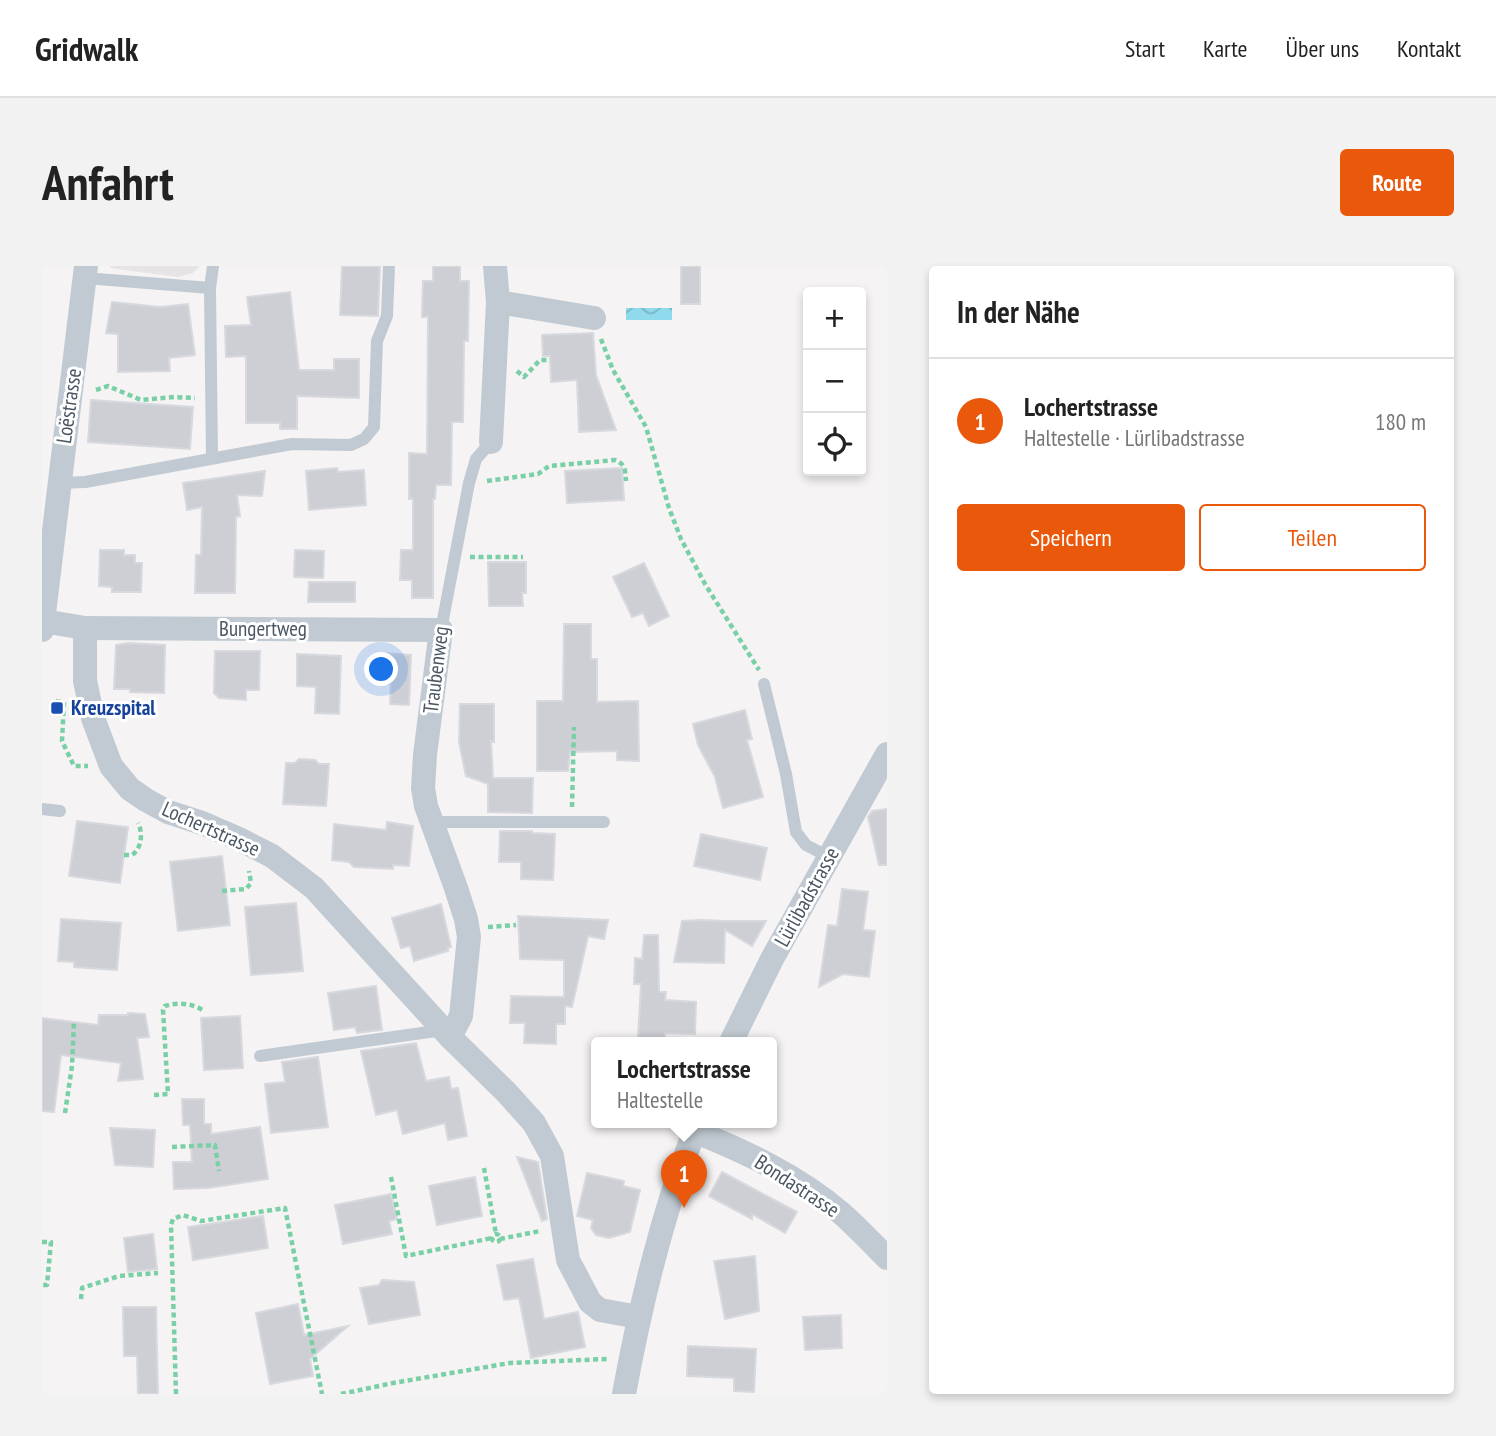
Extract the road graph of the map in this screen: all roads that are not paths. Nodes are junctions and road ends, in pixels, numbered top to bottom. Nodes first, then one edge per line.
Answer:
1 (213, 266) edge
2 (389, 266) edge
3 (495, 266) edge
4 (85, 272) edge
5 (210, 288) junction
6 (498, 302) junction
7 (594, 318) road end
8 (491, 442) joint
9 (212, 458) junction
10 (59, 483) junction
11 (46, 562) edge
12 (43, 621) edge
13 (85, 628) junction
14 (42, 630) edge
15 (441, 630) junction
16 (764, 684) road end
17 (887, 754) edge
18 (42, 809) edge
19 (60, 811) dead end
20 (431, 822) junction
21 (604, 822) dead end
22 (829, 857) junction
23 (447, 1033) junction
24 (733, 1037) edge
25 (260, 1056) dead end
26 (696, 1128) edge
27 (698, 1128) edge
28 (887, 1258) edge
29 (638, 1317) junction
30 (624, 1394) edge

1 - 5 lane
2 - 9 lane
3 - 6 street, Traubenweg
4 - 5 lane
4 - 10 street, Loëstrasse
5 - 9 lane
6 - 7 street
6 - 8 street, Traubenweg
8 - 15 lane, Traubenweg
9 - 10 lane
10 - 11 street, Loëstrasse
11 - 12 street, Loëstrasse
12 - 13 street
12 - 14 street, Loëstrasse
13 - 15 street, Bungertweg
13 - 23 street, Lochertstrasse
15 - 20 street, Traubenweg
16 - 22 lane
17 - 22 street, Lürlibadstrasse
18 - 19 lane
20 - 21 lane
20 - 23 street, Traubenweg
22 - 24 street, Lürlibadstrasse
23 - 25 lane
23 - 29 street, Lochertstrasse
26 - 29 street
27 - 28 street, Bondastrasse
29 - 30 street

